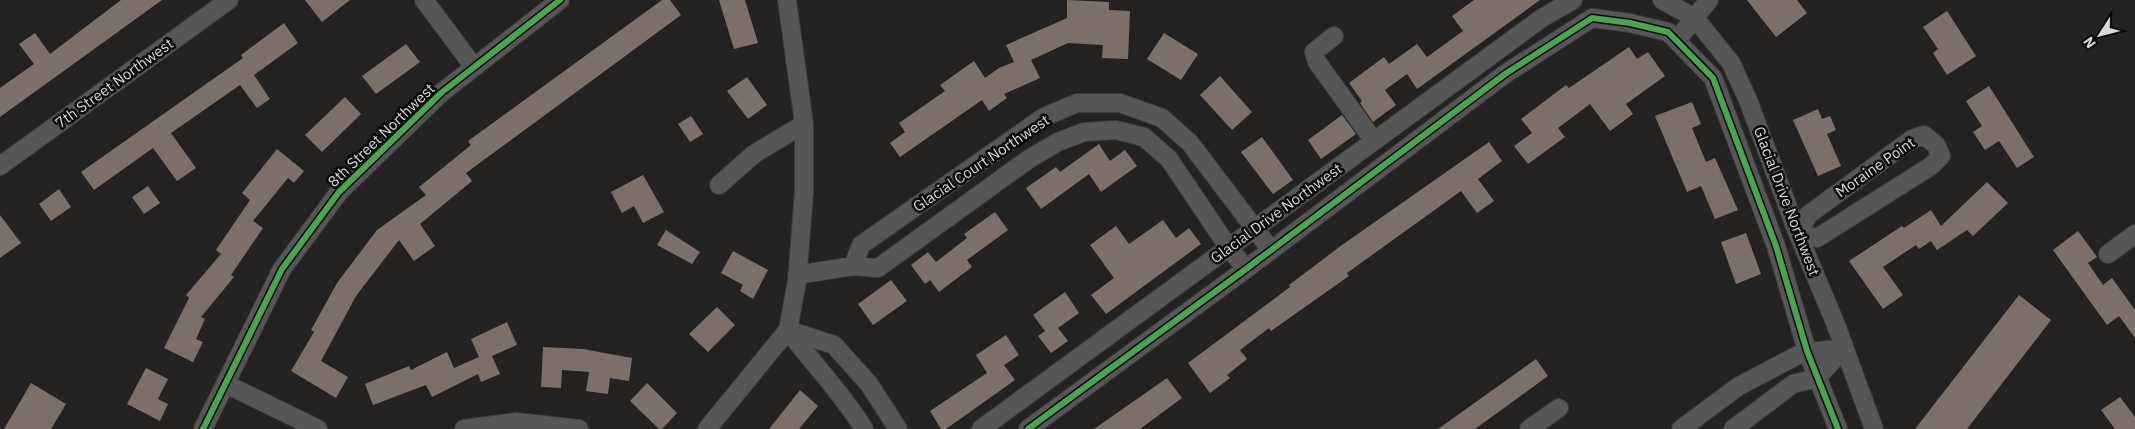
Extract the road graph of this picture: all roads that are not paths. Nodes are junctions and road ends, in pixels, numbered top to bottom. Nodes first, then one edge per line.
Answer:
1 (229, 0) edge
2 (424, 0) edge
3 (560, 0) edge
4 (787, 0) edge
5 (1572, 0) edge
6 (1709, 0) edge
7 (1668, 1) edge
8 (1696, 18) junction
9 (1654, 29) junction
10 (1334, 36) dead end
11 (1677, 40) junction
12 (474, 67) junction
13 (804, 124) junction
14 (1374, 141) junction
15 (0, 166) edge
16 (719, 185) dead end
17 (1254, 229) junction
18 (1798, 234) junction
19 (2135, 234) edge
20 (1776, 246) junction
21 (1229, 248) junction
22 (1271, 250) junction
23 (2108, 254) dead end
24 (853, 266) junction
25 (1246, 269) junction
26 (797, 275) junction
27 (788, 330) junction
28 (1844, 348) junction
29 (1807, 351) junction
30 (1817, 378) junction
31 (226, 384) junction
32 (1559, 408) dead end
33 (203, 429) edge
34 (318, 429) edge
35 (464, 429) edge
36 (579, 429) edge
37 (706, 429) edge
38 (864, 429) edge
39 (898, 429) edge
40 (981, 429) edge
41 (1028, 429) edge
42 (1529, 429) edge
43 (1681, 429) edge
44 (1733, 429) edge
45 (1838, 429) edge
46 (1874, 429) edge

1 - 15 street, 7th Street Northwest
2 - 12 street
3 - 12 street, 8th Street Northwest
4 - 13 street
5 - 14 street, Glacial Drive Northwest
6 - 8 street
7 - 8 street, Glacial Drive Northwest
7 - 9 street
8 - 11 street
8 - 18 street, Glacial Drive Northwest
9 - 11 street
9 - 22 street
10 - 14 street
11 - 20 street
12 - 31 street, 8th Street Northwest
13 - 16 street
13 - 26 street
14 - 17 street, Glacial Drive Northwest
17 - 21 street, Glacial Drive Northwest
17 - 22 street, Glacial Court Northwest
17 - 24 street, Glacial Court Northwest
18 - 18 street, Moraine Point
18 - 20 street
18 - 28 street, Glacial Drive Northwest
19 - 23 street
20 - 29 street
21 - 24 street
21 - 25 street
21 - 40 street, Glacial Drive Northwest
22 - 25 street
24 - 26 street
25 - 41 street
26 - 27 street
27 - 37 street
27 - 38 street
27 - 39 street
28 - 29 street
28 - 30 street
28 - 46 street, Glacial Drive Northwest
29 - 30 street
29 - 43 street
30 - 44 street
30 - 45 street
31 - 33 street, 8th Street Northwest
31 - 34 street
32 - 42 street
35 - 36 street

